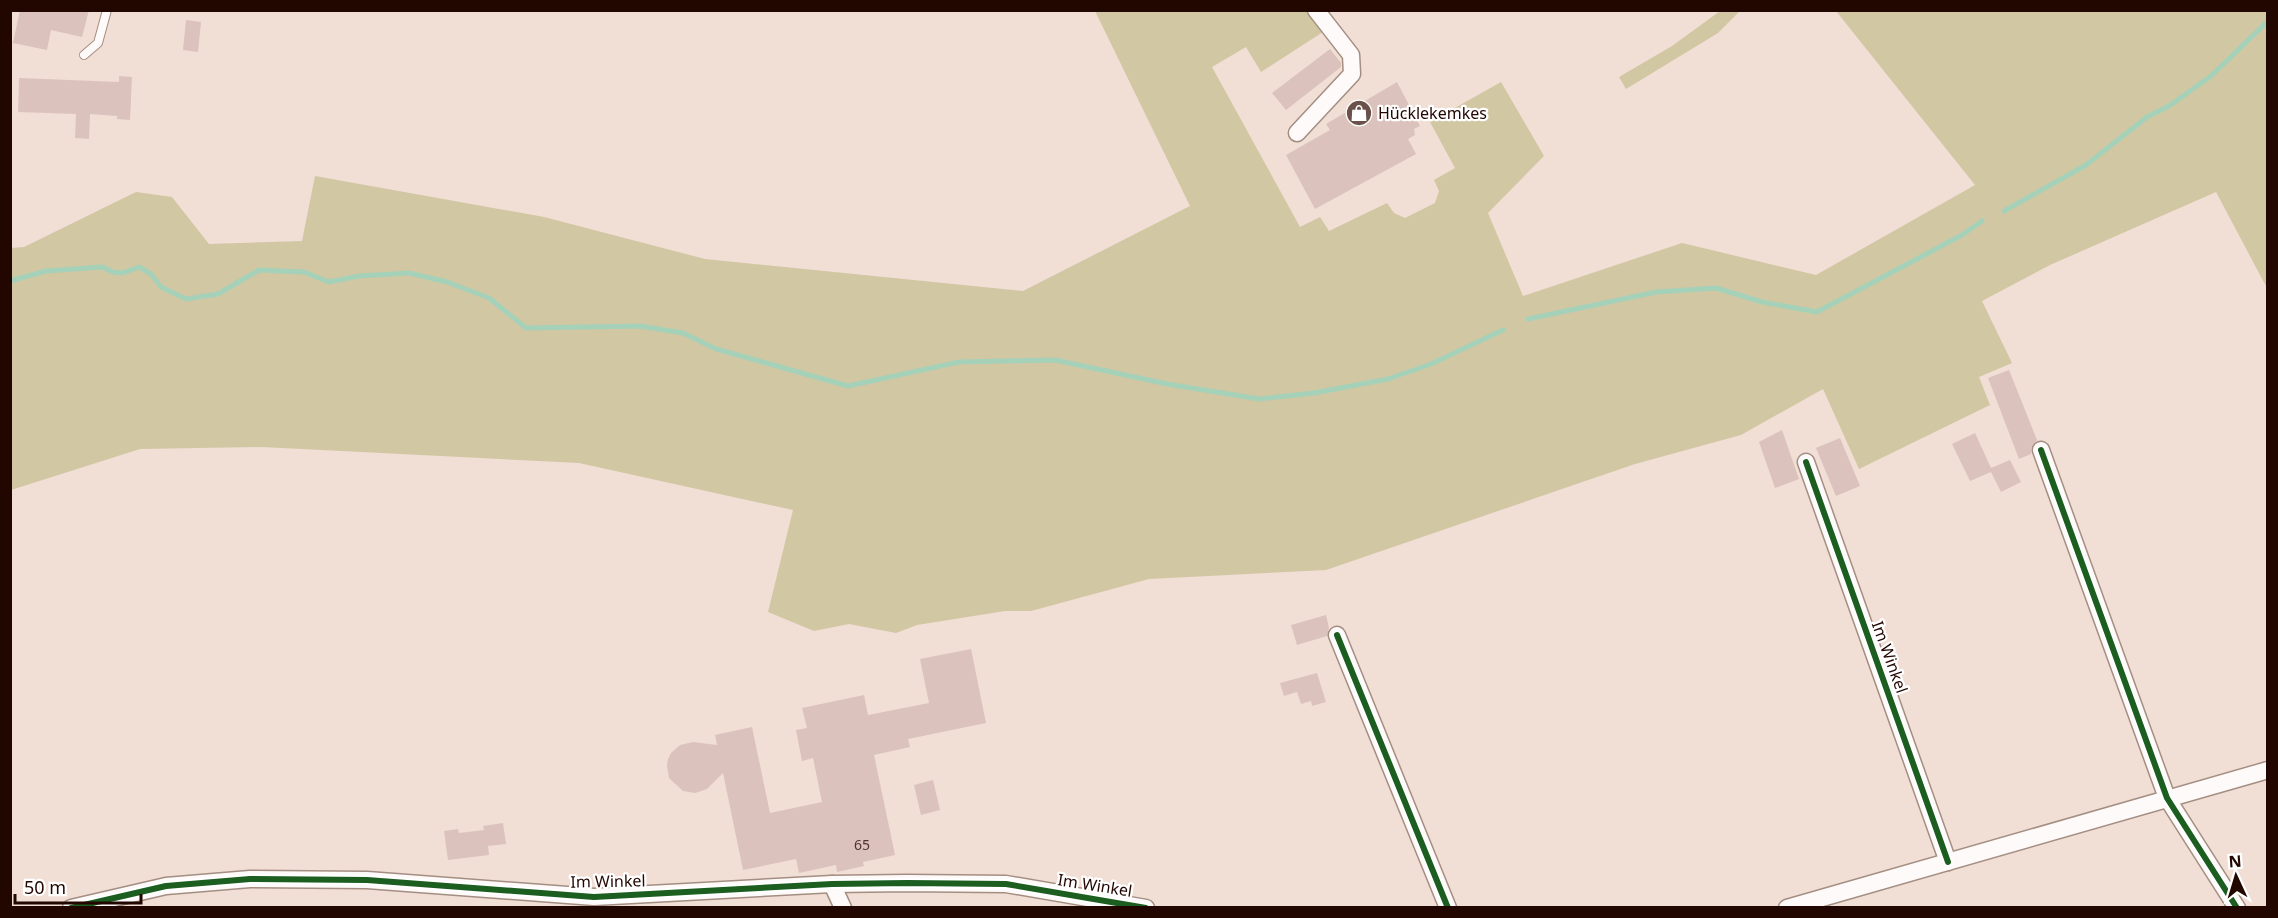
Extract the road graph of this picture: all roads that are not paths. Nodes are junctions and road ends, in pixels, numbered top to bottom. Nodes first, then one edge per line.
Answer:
1 (107, 10) edge
2 (1316, 10) edge
3 (84, 55) dead end
4 (1298, 133) dead end
5 (2041, 450) dead end
6 (1806, 462) dead end
7 (1337, 635) dead end
8 (2268, 770) edge
9 (2167, 798) junction
10 (1948, 862) junction
11 (832, 884) junction
12 (71, 908) edge
13 (843, 908) edge
14 (1146, 908) edge
15 (1448, 908) edge
16 (1788, 908) edge
17 (2237, 908) edge

1 - 3 lane
2 - 4 street
5 - 9 street
6 - 10 street, Im Winkel
7 - 15 street
8 - 9 street
9 - 10 street
9 - 17 street
10 - 16 street
11 - 12 street, Im Winkel
11 - 13 street
11 - 14 street, Im Winkel

